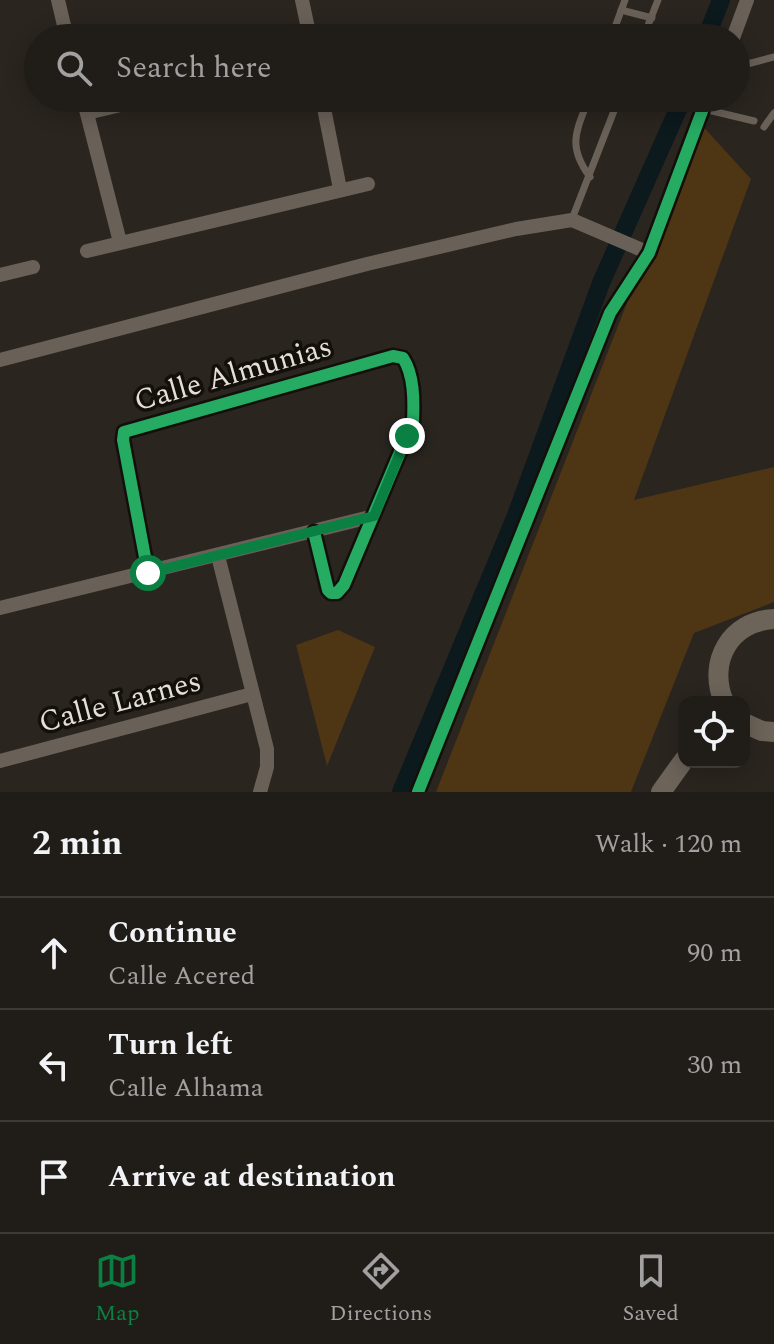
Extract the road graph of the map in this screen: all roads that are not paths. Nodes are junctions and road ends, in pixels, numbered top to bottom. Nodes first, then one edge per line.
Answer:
1 (302, 0) edge
2 (625, 0) edge
3 (658, 0) edge
4 (747, 0) edge
5 (60, 1) edge
6 (621, 10) junction
7 (652, 18) junction
8 (64, 24) edge
9 (307, 24) edge
10 (616, 24) edge
11 (649, 24) edge
12 (738, 24) edge
13 (774, 57) edge
14 (750, 63) edge
15 (91, 112) edge
16 (325, 112) edge
17 (584, 112) edge
18 (614, 112) edge
19 (702, 112) edge
20 (728, 112) edge
21 (87, 113) joint
22 (774, 113) edge
23 (754, 121) dead end
24 (764, 127) dead end
25 (590, 177) junction
26 (368, 184) dead end
27 (340, 189) junction
28 (578, 223) junction
29 (120, 242) junction
30 (87, 251) dead end
31 (649, 253) junction
32 (33, 267) dead end
33 (0, 275) edge
34 (0, 360) edge
35 (374, 516) junction
36 (314, 532) junction
37 (218, 556) junction
38 (148, 573) junction
39 (0, 608) edge
40 (774, 619) edge
41 (252, 694) junction
42 (719, 696) edge
43 (750, 726) edge
44 (774, 732) edge
45 (0, 761) edge
46 (678, 768) edge
47 (260, 792) edge
48 (418, 792) edge
49 (661, 792) edge

1 - 9 street
2 - 6 lane
3 - 7 lane
4 - 12 street
5 - 8 street
6 - 7 lane
6 - 10 lane
7 - 11 lane
13 - 14 lane
15 - 21 street
16 - 27 street
17 - 25 lane
18 - 25 lane
19 - 31 street
20 - 23 lane
21 - 29 street
22 - 24 lane
25 - 28 lane
26 - 27 street
27 - 29 street
28 - 31 street
28 - 34 street
29 - 30 street
31 - 48 street
32 - 33 street
35 - 36 street
35 - 36 street
35 - 38 street, Calle Almunias
36 - 37 street
37 - 38 street
37 - 41 street
38 - 39 street
40 - 42 street
41 - 45 street, Calle Larnes
41 - 47 street
43 - 44 street
46 - 49 street

